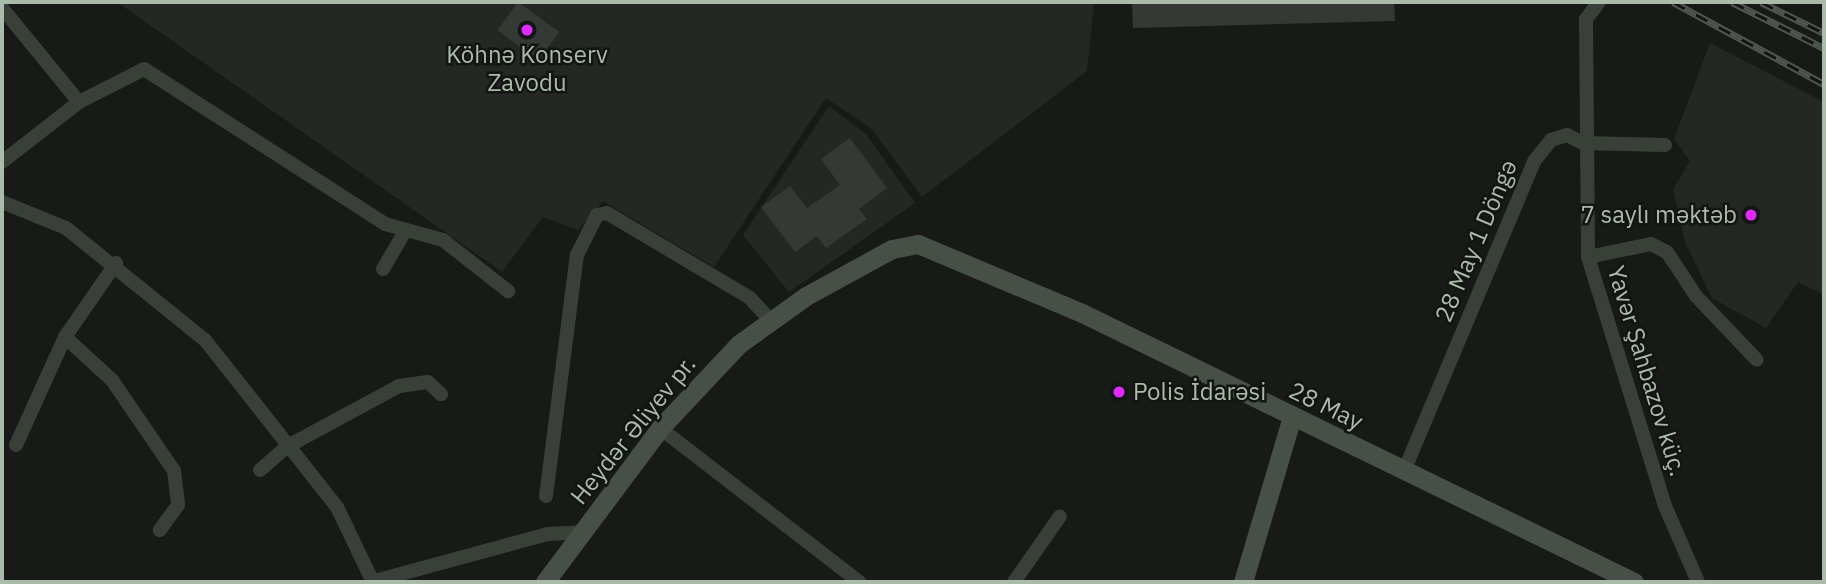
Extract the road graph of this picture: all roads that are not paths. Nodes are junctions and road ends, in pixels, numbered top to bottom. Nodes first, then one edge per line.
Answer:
1 (1599, 2) edge
2 (2, 8) edge
3 (79, 102) junction
4 (1583, 143) junction
5 (1665, 145) dead end
6 (2, 162) edge
7 (4, 207) edge
8 (404, 233) junction
9 (918, 244) joint
10 (1588, 257) junction
11 (116, 263) junction
12 (383, 269) dead end
13 (508, 291) dead end
14 (770, 320) junction
15 (65, 337) junction
16 (1757, 359) dead end
17 (441, 394) dead end
18 (1292, 417) junction
19 (660, 428) junction
20 (16, 445) dead end
21 (288, 446) junction
22 (260, 470) dead end
23 (1404, 471) junction
24 (546, 496) dead end
25 (1060, 516) dead end
26 (160, 530) dead end
27 (583, 532) junction
28 (372, 582) edge
29 (545, 582) edge
30 (859, 582) edge
31 (1014, 582) edge
32 (1243, 582) edge
33 (1634, 582) edge
34 (1698, 582) edge

1 - 4 street, Yavər Şahbazov küç.
2 - 3 street
3 - 6 street
3 - 8 street
4 - 5 street, 28 May 1 Döngə
4 - 10 street, Yavər Şahbazov küç.
4 - 23 street, 28 May 1 Döngə
7 - 11 street
8 - 12 street
8 - 13 street
9 - 14 main road, Heydər Əliyev pr.
9 - 18 main road, 28 May
10 - 16 street
10 - 34 street, Yavər Şahbazov küç.
11 - 15 street
11 - 21 street
14 - 19 main road, Heydər Əliyev pr.
14 - 24 street
15 - 20 street
15 - 26 street
17 - 21 street
18 - 23 main road, 28 May
18 - 32 main road
19 - 27 main road, Heydər Əliyev pr.
19 - 30 street
21 - 22 street
21 - 28 street
23 - 33 main road, 28 May
25 - 31 street
27 - 28 street
27 - 29 main road, Heydər Əliyev pr.

